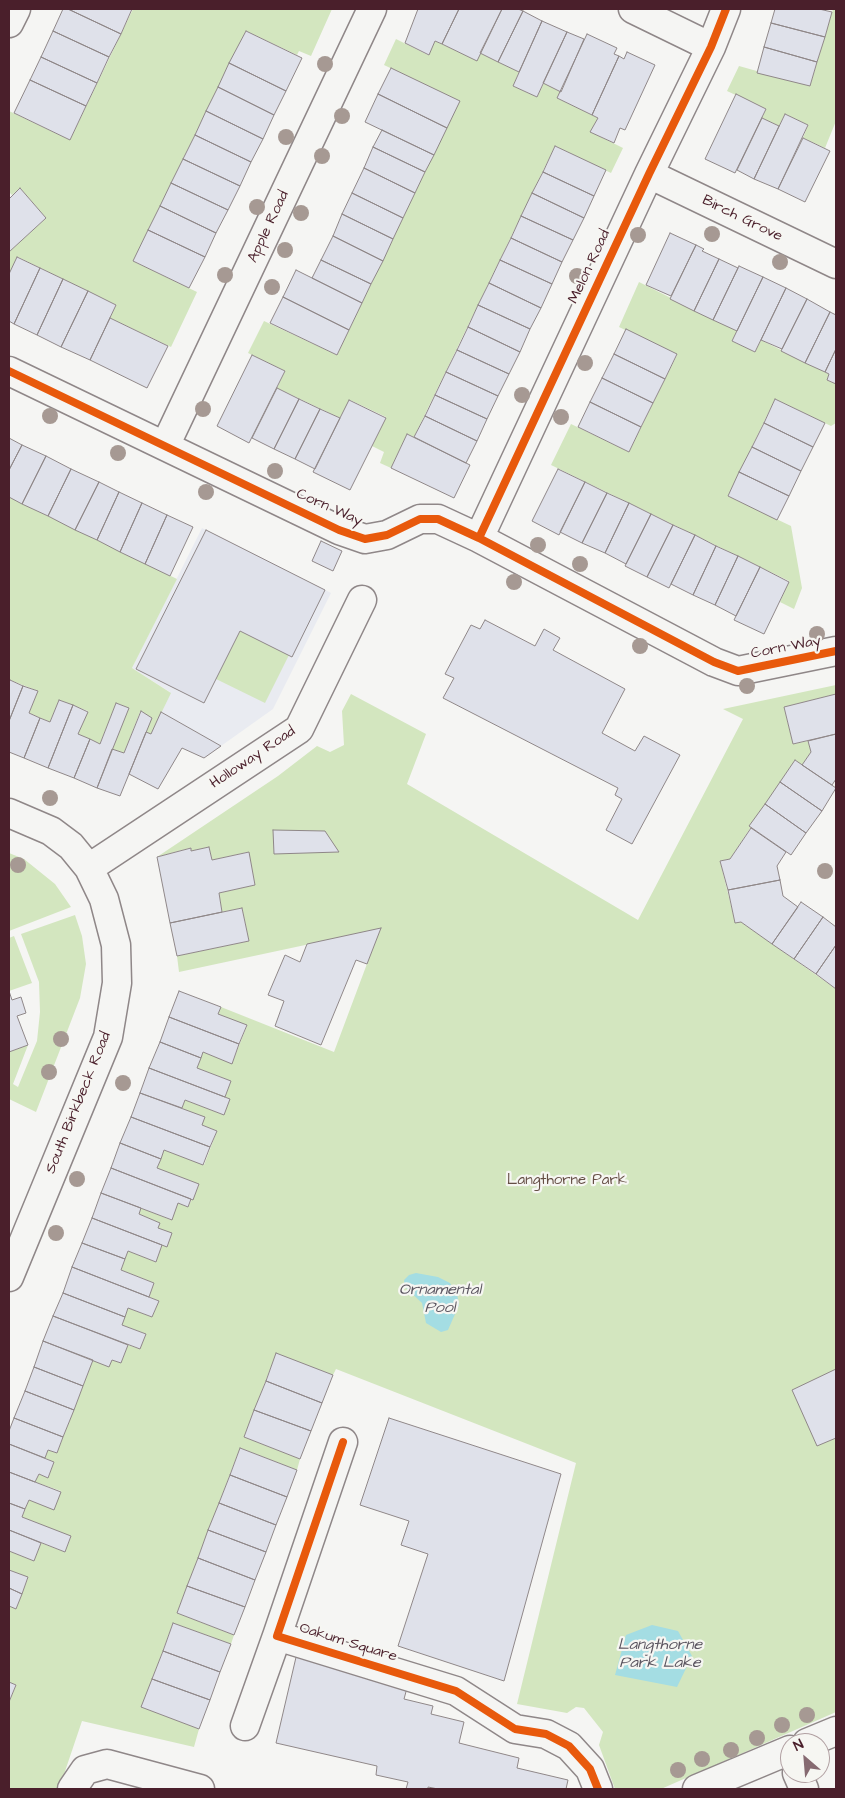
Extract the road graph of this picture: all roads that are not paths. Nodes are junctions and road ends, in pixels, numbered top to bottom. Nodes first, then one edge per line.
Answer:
1 (16, 9) edge
2 (372, 9) edge
3 (633, 9) edge
4 (726, 9) edge
5 (9, 23) edge
6 (712, 47) junction
7 (649, 174) junction
8 (835, 259) edge
9 (9, 371) edge
10 (165, 446) junction
11 (479, 538) junction
12 (362, 600) dead end
13 (836, 651) edge
14 (9, 813) edge
15 (89, 868) junction
16 (9, 1277) edge
17 (343, 1442) dead end
18 (277, 1636) junction
19 (245, 1726) dead end
20 (780, 1759) edge
21 (72, 1789) edge
22 (200, 1789) edge
23 (598, 1789) edge
24 (697, 1789) edge

1 - 5 street
2 - 10 street, Apple Road
3 - 6 street
4 - 6 street, Melon Road
6 - 7 street, Melon Road
7 - 8 street, Birch Grove
7 - 11 street, Melon Road
9 - 10 street, Corn Way
10 - 11 street, Corn Way
11 - 13 street, Corn Way
12 - 15 street, Holloway Road
14 - 15 street, South Birkbeck Road
15 - 16 street, South Birkbeck Road
17 - 18 street, Oakum Square
18 - 19 street, Oakum Square
18 - 23 street, Oakum Square
20 - 24 street
21 - 22 street

